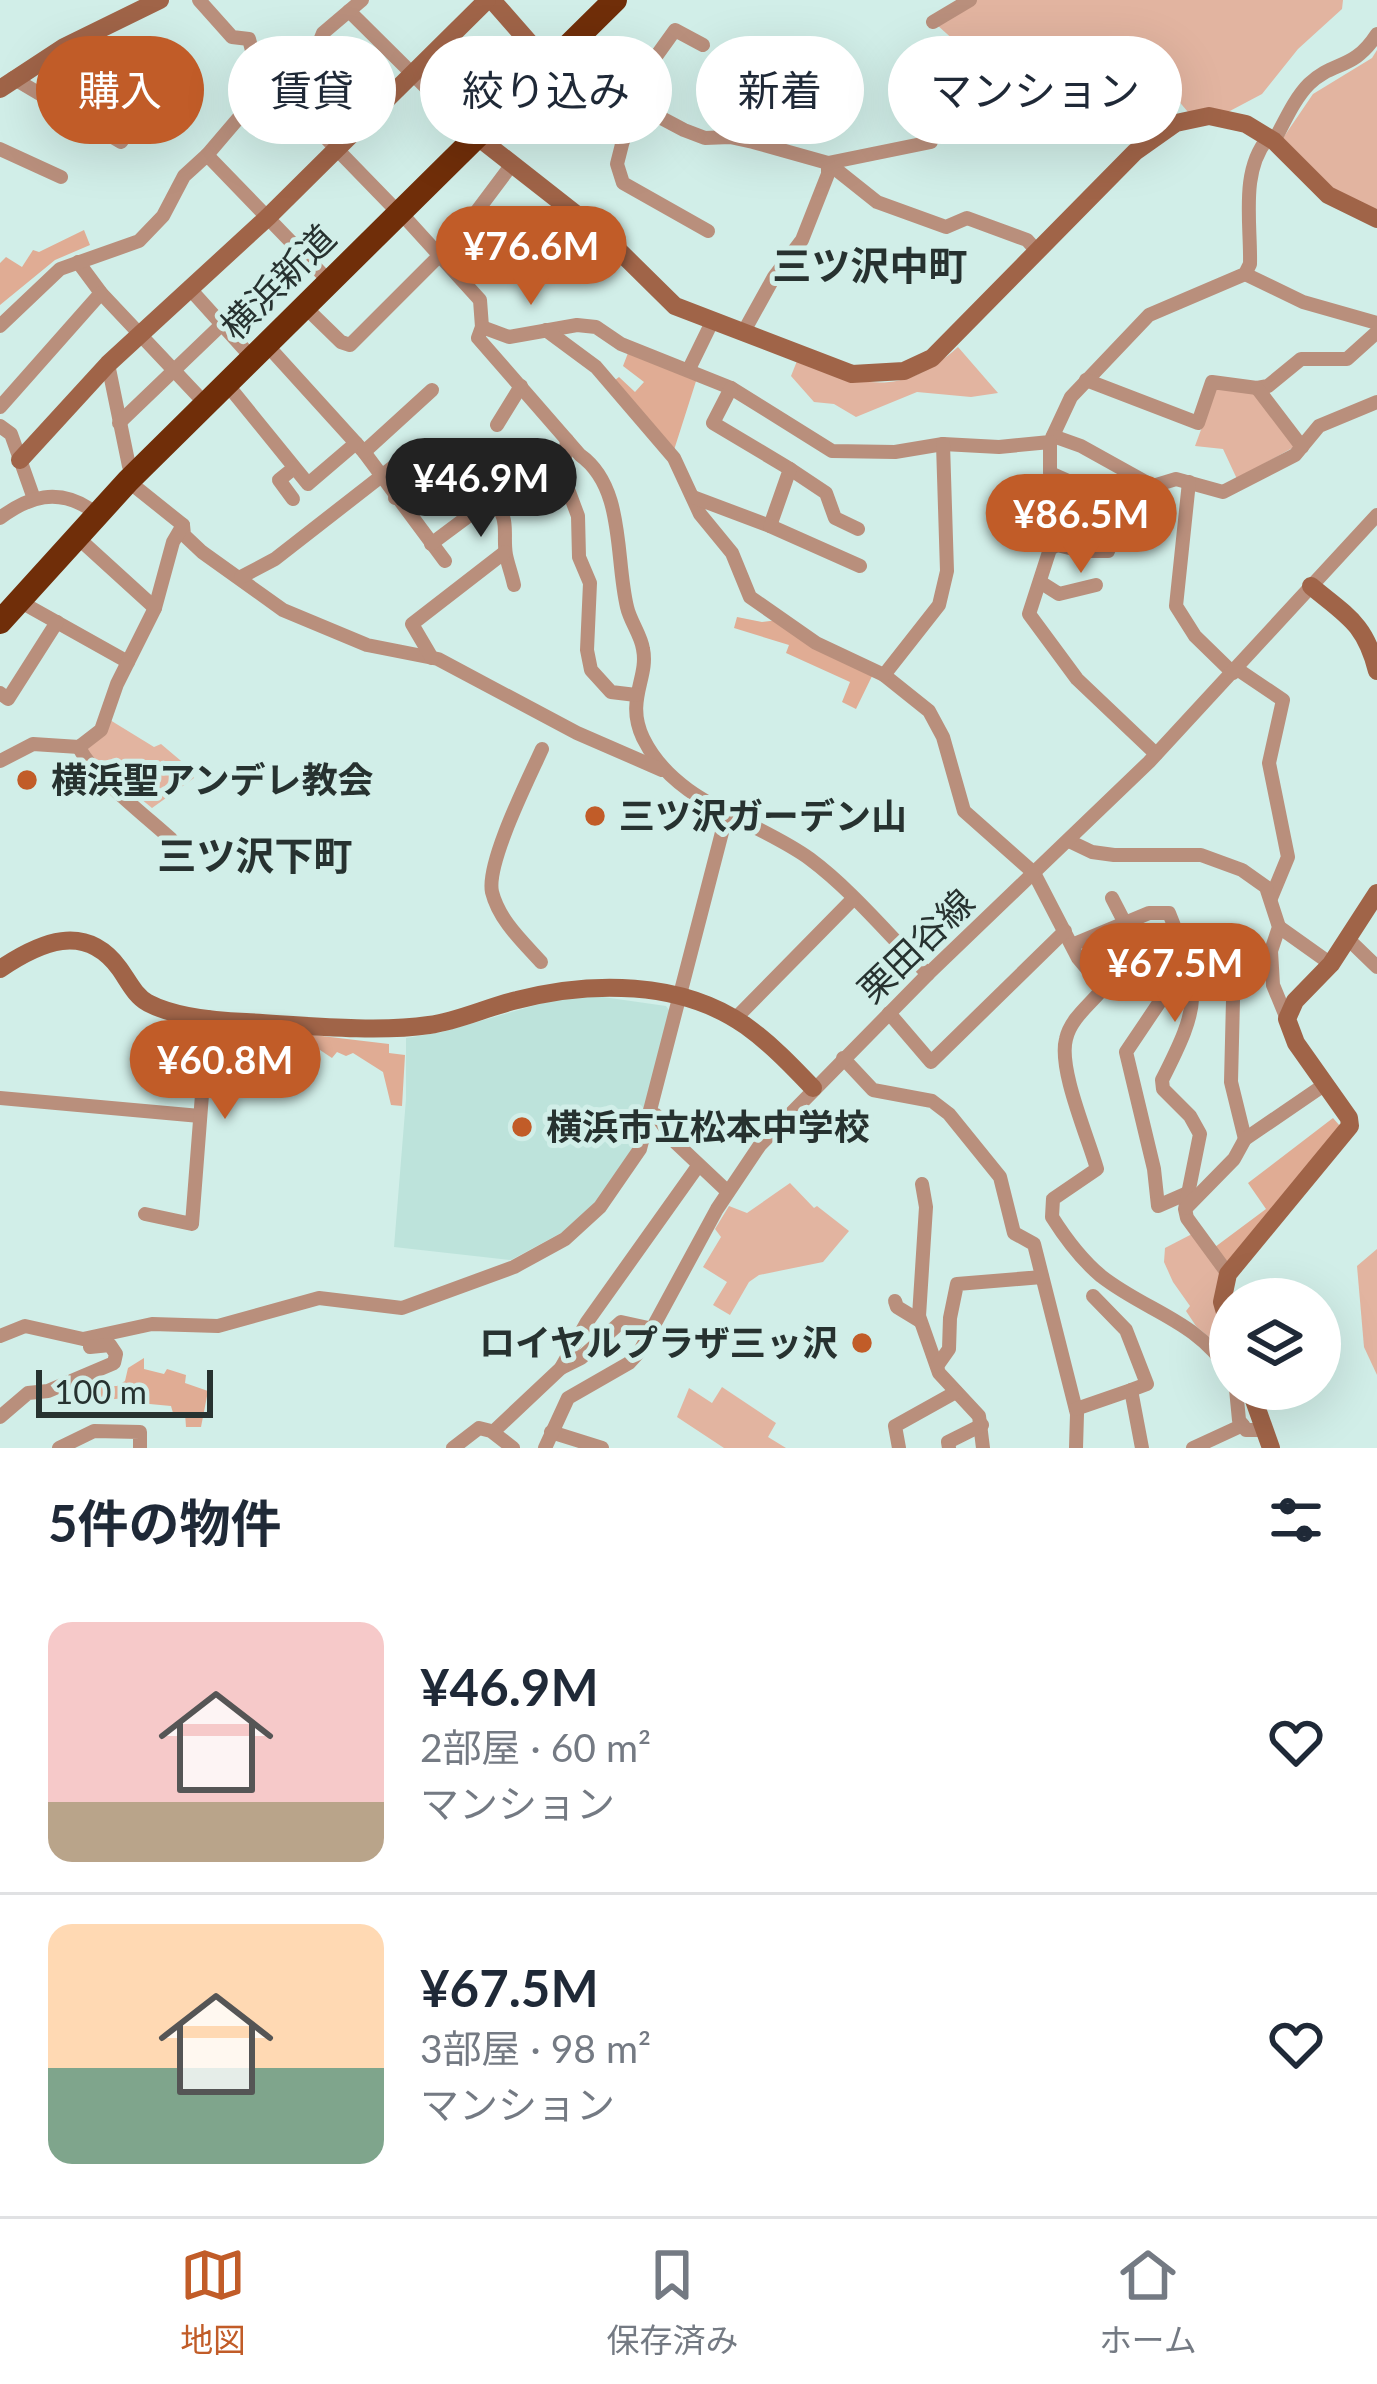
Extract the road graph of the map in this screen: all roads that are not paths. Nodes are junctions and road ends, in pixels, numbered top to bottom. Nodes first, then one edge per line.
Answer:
1 (160, 0) edge
2 (199, 0) edge
3 (489, 0) edge
4 (601, 0) edge
5 (615, 0) edge
6 (970, 0) edge
7 (355, 6) edge
8 (933, 22) dead end
9 (1377, 34) edge
10 (231, 36) edge
11 (322, 36) edge
12 (524, 36) edge
13 (568, 36) edge
14 (574, 36) edge
15 (671, 36) edge
16 (696, 41) edge
17 (412, 74) junction
18 (420, 82) edge
19 (7, 83) edge
20 (36, 98) edge
21 (672, 123) edge
22 (228, 130) edge
23 (1271, 139) junction
24 (329, 144) edge
25 (462, 144) edge
26 (487, 144) edge
27 (622, 144) edge
28 (921, 144) edge
29 (0, 149) edge
30 (335, 150) junction
31 (206, 155) junction
32 (512, 163) junction
33 (828, 163) junction
34 (61, 177) dead end
35 (397, 210) junction
36 (268, 217) junction
37 (1377, 219) edge
38 (708, 231) dead end
39 (1037, 251) junction
40 (438, 257) junction
41 (77, 262) junction
42 (1245, 274) junction
43 (324, 276) junction
44 (264, 284) dead end
45 (190, 289) junction
46 (100, 293) junction
47 (304, 307) junction
48 (712, 322) junction
49 (222, 325) junction
50 (0, 326) edge
51 (482, 327) junction
52 (1377, 327) edge
53 (546, 330) junction
54 (743, 333) junction
55 (139, 335) junction
56 (256, 347) junction
57 (108, 364) junction
58 (689, 369) junction
59 (173, 370) junction
60 (1086, 380) junction
61 (226, 383) junction
62 (520, 386) junction
63 (731, 388) junction
64 (1257, 388) junction
65 (432, 390) dead end
66 (199, 397) junction
67 (1377, 403) edge
68 (0, 407) edge
69 (118, 423) junction
70 (497, 424) dead end
71 (0, 426) edge
72 (1051, 439) junction
73 (567, 440) junction
74 (943, 444) junction
75 (1302, 447) junction
76 (360, 448) junction
77 (411, 453) dead end
78 (452, 453) dead end
79 (20, 460) junction
80 (294, 468) junction
81 (790, 469) junction
82 (129, 474) junction
83 (378, 476) junction
84 (1189, 482) junction
85 (33, 496) junction
86 (693, 497) junction
87 (395, 498) junction
88 (293, 499) dead end
89 (90, 508) junction
90 (1377, 515) edge
91 (0, 518) edge
92 (183, 525) junction
93 (770, 526) junction
94 (858, 529) dead end
95 (76, 537) junction
96 (431, 544) junction
97 (506, 552) junction
98 (445, 561) dead end
99 (860, 566) dead end
100 (241, 577) junction
101 (1040, 581) junction
102 (514, 585) dead end
103 (1311, 586) junction
104 (1088, 590) dead end
105 (9, 603) edge
106 (155, 608) junction
107 (0, 622) edge
108 (57, 622) junction
109 (1373, 631) edge
110 (432, 658) junction
111 (128, 662) junction
112 (1377, 670) edge
113 (1235, 671) junction
114 (884, 675) junction
115 (0, 693) edge
116 (636, 695) junction
117 (79, 747) junction
118 (542, 749) dead end
119 (1156, 754) junction
120 (0, 761) edge
121 (662, 770) junction
122 (727, 813) junction
123 (171, 839) dead end
124 (1069, 841) junction
125 (1034, 873) junction
126 (1377, 893) edge
127 (1112, 898) dead end
128 (1271, 898) junction
129 (852, 899) junction
130 (1125, 923) junction
131 (1280, 928) junction
132 (1068, 938) junction
133 (1348, 938) junction
134 (1271, 955) junction
135 (541, 962) dead end
136 (1330, 964) junction
137 (1377, 967) edge
138 (0, 969) edge
139 (928, 974) junction
140 (681, 997) junction
141 (890, 1012) junction
142 (208, 1017) junction
143 (1287, 1019) junction
144 (734, 1020) junction
145 (843, 1058) junction
146 (1324, 1085) junction
147 (813, 1088) junction
148 (1163, 1089) junction
149 (1136, 1092) junction
150 (0, 1098) edge
151 (656, 1115) dead end
152 (200, 1116) junction
153 (1245, 1139) junction
154 (698, 1166) junction
155 (922, 1184) dead end
156 (728, 1192) junction
157 (1190, 1192) junction
158 (1185, 1209) junction
159 (145, 1214) dead end
160 (1060, 1228) junction
161 (1027, 1240) junction
162 (1228, 1274) junction
163 (1042, 1277) junction
164 (1227, 1278) edge
165 (1093, 1296) dead end
166 (895, 1300) dead end
167 (920, 1321) junction
168 (653, 1329) junction
169 (0, 1336) edge
170 (74, 1337) junction
171 (1209, 1345) edge
172 (937, 1366) junction
173 (561, 1368) junction
174 (1131, 1390) junction
175 (956, 1392) junction
176 (1076, 1409) junction
177 (1240, 1410) edge
178 (1258, 1410) edge
179 (0, 1417) edge
180 (982, 1425) junction
181 (1243, 1425) junction
182 (493, 1432) junction
183 (551, 1432) junction
184 (1268, 1439) edge
185 (59, 1448) edge
186 (140, 1448) edge
187 (453, 1448) edge
188 (512, 1448) edge
189 (545, 1448) edge
190 (602, 1448) edge
191 (899, 1448) edge
192 (949, 1448) edge
193 (983, 1448) edge
194 (1076, 1448) edge
195 (1142, 1448) edge
196 (1193, 1448) edge

1 - 19 street
2 - 10 street
3 - 12 street
3 - 17 street
4 - 13 highway, 横浜新道
5 - 14 highway, 横浜新道
6 - 8 street
7 - 11 street
7 - 17 street
9 - 23 street
15 - 16 street
17 - 18 street
17 - 30 street
19 - 20 street
21 - 33 street
22 - 31 street
23 - 37 street
23 - 39 street
23 - 42 street
24 - 30 street
25 - 35 highway, 横浜新道
26 - 32 street
27 - 38 street
28 - 33 street
29 - 34 street
30 - 35 street
30 - 36 street
31 - 36 street
31 - 41 street
32 - 40 street
32 - 48 street
33 - 39 street
33 - 54 street
35 - 40 street
35 - 43 highway, 横浜新道
35 - 47 highway, 横浜新道
36 - 43 street
36 - 45 street
39 - 54 street
40 - 47 street
40 - 51 street
41 - 46 street
41 - 50 street
42 - 52 street
42 - 60 street
43 - 56 highway, 横浜新道
44 - 49 street
45 - 49 street
45 - 55 street
46 - 55 street
46 - 68 street
47 - 56 highway, 横浜新道
48 - 54 street
48 - 58 street
49 - 56 street
49 - 59 street
51 - 53 street
51 - 62 street
52 - 64 street
53 - 58 street
53 - 86 street
55 - 57 street
55 - 59 street
56 - 61 highway, 横浜新道
56 - 66 highway, 横浜新道
56 - 76 street
57 - 69 street
57 - 79 street
58 - 63 street
59 - 66 street
59 - 69 street
60 - 64 street
60 - 72 street
61 - 80 street
61 - 82 highway, 横浜新道
62 - 70 street
62 - 73 street
63 - 74 street
63 - 81 street
64 - 75 street
65 - 76 street
66 - 82 highway, 横浜新道
67 - 75 street
69 - 82 street
71 - 79 street
72 - 74 street
72 - 84 street
72 - 101 street
73 - 116 street
73 - 116 street
74 - 114 street
75 - 84 street
76 - 80 street
76 - 83 street
77 - 83 street
78 - 87 street
79 - 85 street
80 - 88 street
81 - 93 street
81 - 94 street
82 - 89 highway, 横浜新道
82 - 92 street
82 - 95 highway, 横浜新道
83 - 87 street
83 - 100 street
84 - 113 street
85 - 89 street
85 - 91 street
86 - 93 street
86 - 114 street
87 - 96 street
89 - 105 highway, 横浜新道
90 - 103 street, 栗田谷線
92 - 100 street
92 - 106 street
93 - 99 street
95 - 105 highway, 横浜新道
95 - 106 street
96 - 97 street
96 - 98 street
97 - 102 street
97 - 110 street
100 - 110 street
101 - 104 street
101 - 119 street
103 - 109 street
103 - 113 street, 栗田谷線
105 - 107 highway, 横浜新道
105 - 108 street
106 - 111 street
108 - 111 street
108 - 115 street
109 - 112 street
110 - 121 street
111 - 117 street
113 - 119 street, 栗田谷線
113 - 128 street
114 - 125 street
116 - 121 street
117 - 120 street
117 - 123 street
118 - 135 street
119 - 124 street, 栗田谷線
121 - 122 street
122 - 129 street
122 - 140 street
124 - 125 street, 栗田谷線
124 - 128 street
125 - 132 street
125 - 139 street, 栗田谷線
126 - 133 street
127 - 130 street
128 - 131 street
129 - 139 street
129 - 144 street
130 - 132 street
130 - 148 street
130 - 149 street
131 - 134 street
131 - 136 street
132 - 141 street
132 - 160 street
133 - 136 street
133 - 137 street
134 - 143 street
134 - 153 street
136 - 143 street
138 - 142 street
139 - 141 street, 栗田谷線
140 - 142 street
140 - 144 street
140 - 170 street
141 - 145 street, 栗田谷線
142 - 152 street
143 - 146 street
144 - 147 street
145 - 147 street, 栗田谷線
145 - 161 street
146 - 153 street
146 - 162 street
147 - 156 street, 栗田谷線
148 - 149 street
148 - 157 street
149 - 157 street
150 - 152 street
151 - 154 street
152 - 159 street
153 - 158 street
154 - 156 street
154 - 173 street
155 - 167 street
156 - 168 street, 栗田谷線
157 - 158 street
158 - 162 street
160 - 161 street
160 - 171 street
161 - 163 street
162 - 164 street
163 - 172 street
163 - 176 street
165 - 174 street
166 - 167 street
167 - 172 street
168 - 173 street
168 - 183 street, 栗田谷線
169 - 170 street
170 - 179 street
172 - 175 street
173 - 182 street
174 - 176 street
174 - 195 street
175 - 180 street
175 - 191 street
176 - 194 street
177 - 181 street
178 - 184 street
180 - 192 street
180 - 193 street
181 - 184 street
181 - 196 street
182 - 187 street
182 - 188 street
183 - 189 street, 栗田谷線
183 - 190 street
185 - 186 street

